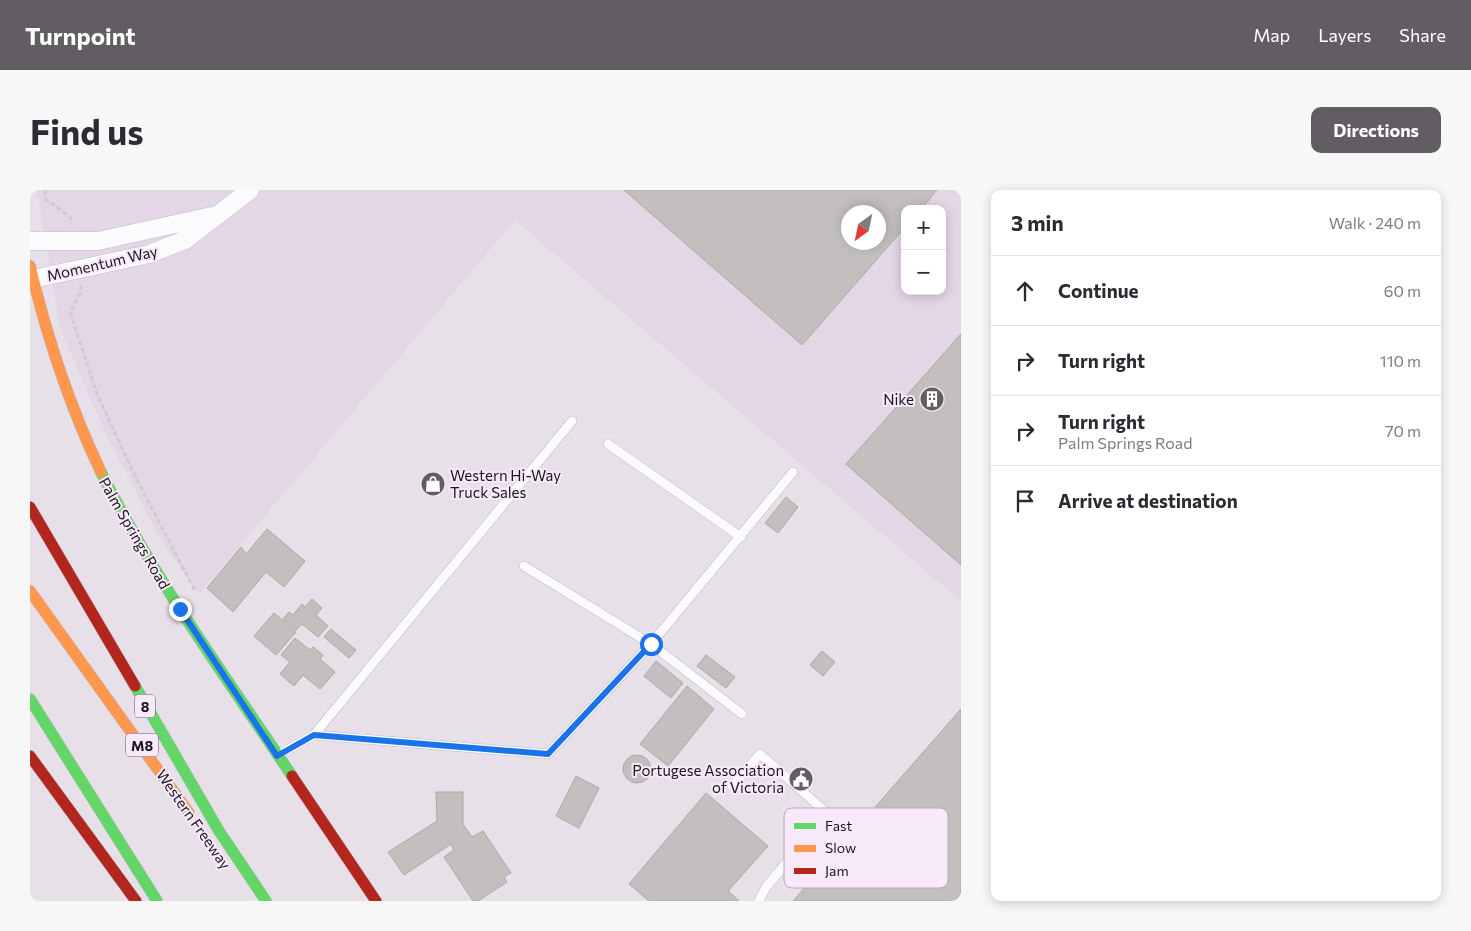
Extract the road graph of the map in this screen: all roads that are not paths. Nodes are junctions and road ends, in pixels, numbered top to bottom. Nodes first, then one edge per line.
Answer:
1 (244, 192) edge
2 (222, 213) junction
3 (30, 241) edge
4 (31, 272) edge
5 (572, 421) dead end
6 (608, 444) dead end
7 (793, 472) dead end
8 (30, 507) edge
9 (741, 537) junction
10 (524, 566) dead end
11 (30, 591) edge
12 (651, 644) junction
13 (30, 699) edge
14 (742, 714) dead end
15 (314, 735) junction
16 (30, 756) edge
17 (277, 756) junction
18 (732, 786) dead end
19 (821, 808) edge
20 (196, 823) dead end
21 (784, 866) edge
22 (136, 901) edge
23 (157, 901) edge
24 (266, 901) edge
25 (376, 901) edge
26 (759, 901) edge

1 - 2 street, Momentum Way
2 - 3 street, Momentum Way
2 - 4 street, Momentum Way
4 - 17 main road, Palm Springs Road
5 - 15 lane
6 - 9 lane
7 - 9 lane
8 - 24 main road, 8
9 - 12 lane
10 - 12 lane
11 - 20 main road, Western Freeway / M8
12 - 14 lane
12 - 15 lane
13 - 23 main road
15 - 17 lane
16 - 22 main road
17 - 25 main road, Palm Springs Road
18 - 19 lane
21 - 26 lane

